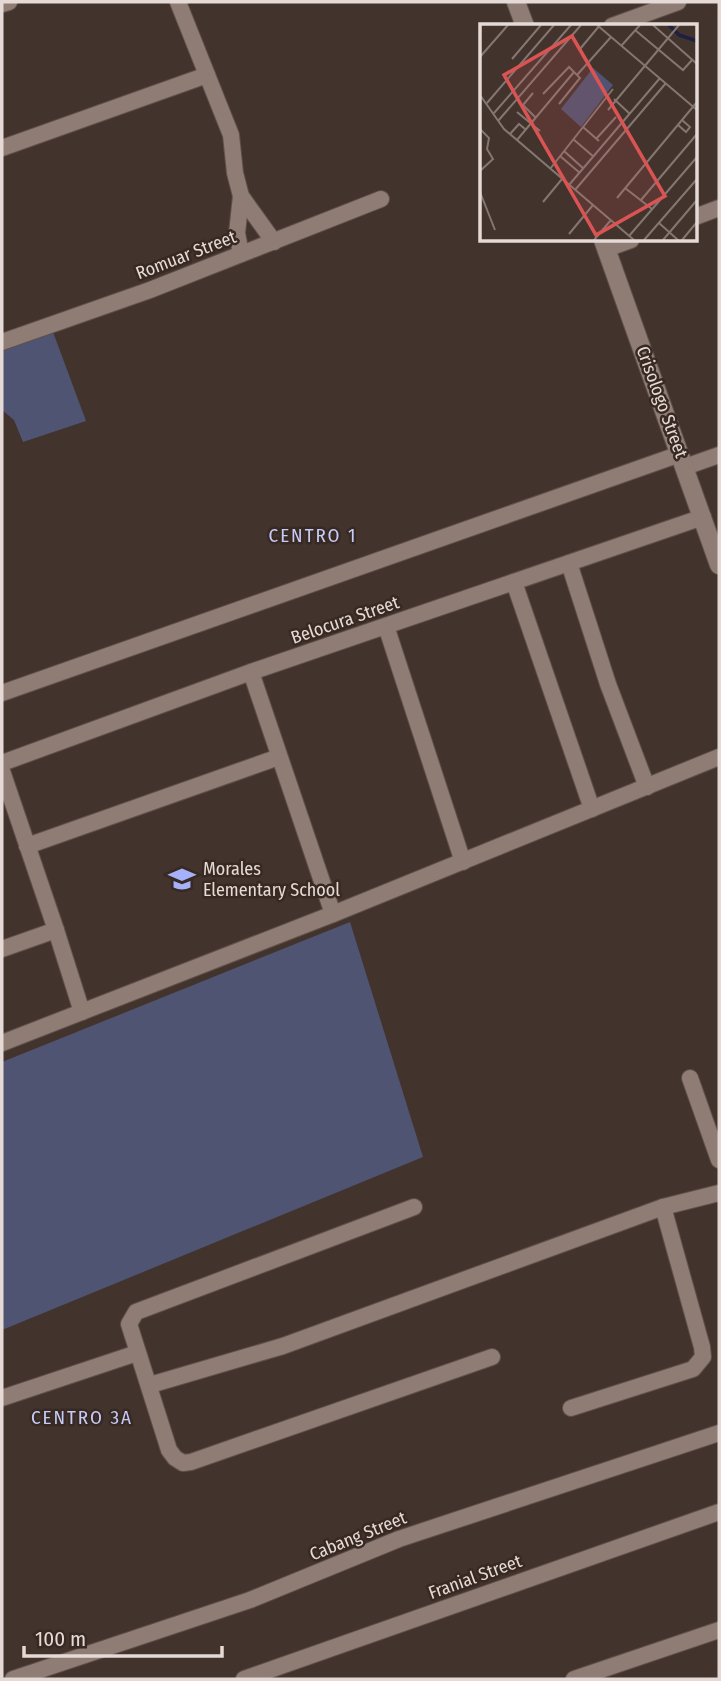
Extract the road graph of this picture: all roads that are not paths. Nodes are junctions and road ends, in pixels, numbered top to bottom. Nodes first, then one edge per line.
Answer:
1 (9, 2) edge
2 (178, 2) edge
3 (516, 2) edge
4 (678, 2) edge
5 (2, 4) edge
6 (524, 24) edge
7 (618, 24) edge
8 (207, 75) junction
9 (2, 148) edge
10 (241, 196) junction
11 (381, 199) dead end
12 (719, 208) edge
13 (696, 217) edge
14 (274, 242) junction
15 (604, 244) edge
16 (242, 254) junction
17 (2, 342) edge
18 (719, 455) edge
19 (683, 460) junction
20 (703, 517) junction
21 (569, 563) junction
22 (719, 565) edge
23 (514, 582) junction
24 (386, 626) junction
25 (251, 672) junction
26 (2, 693) edge
27 (279, 757) junction
28 (719, 757) edge
29 (2, 763) edge
30 (2, 771) edge
31 (647, 787) junction
32 (592, 809) junction
33 (27, 846) junction
34 (463, 862) junction
35 (333, 914) junction
36 (56, 930) junction
37 (2, 949) edge
38 (82, 1012) junction
39 (2, 1043) edge
40 (690, 1078) dead end
41 (719, 1160) edge
42 (719, 1193) edge
43 (414, 1207) dead end
44 (663, 1207) junction
45 (137, 1353) junction
46 (492, 1357) dead end
47 (150, 1385) junction
48 (2, 1398) edge
49 (571, 1408) dead end
50 (719, 1433) edge
51 (719, 1512) edge
52 (719, 1630) edge
53 (13, 1679) edge
54 (244, 1679) edge
55 (574, 1679) edge

1 - 5 street
2 - 8 street
3 - 6 street
4 - 7 street
8 - 9 street
8 - 10 street
10 - 14 street
10 - 16 street
11 - 14 street, Romuar Street
12 - 13 street
14 - 16 street, Romuar Street
15 - 19 street, Crisologo Street
16 - 17 street, Romuar Street
18 - 19 street
19 - 20 street, Crisologo Street
19 - 26 street
20 - 21 street, Belocura Street
20 - 22 street, Crisologo Street
21 - 23 street, Belocura Street
21 - 31 street
23 - 24 street, Belocura Street
23 - 32 street
24 - 25 street, Belocura Street
24 - 34 street
25 - 27 street
25 - 29 street, Belocura Street
27 - 33 street
27 - 35 street
28 - 31 street
30 - 33 street
31 - 32 street
32 - 34 street
33 - 36 street
34 - 35 street
35 - 38 street
36 - 37 street
36 - 38 street
38 - 39 street
40 - 41 street
42 - 44 street
43 - 45 street
44 - 47 street
44 - 49 street
45 - 47 street
45 - 48 street
46 - 47 street
50 - 53 street, Cabang Street
51 - 54 street, Franial Street
52 - 55 street

